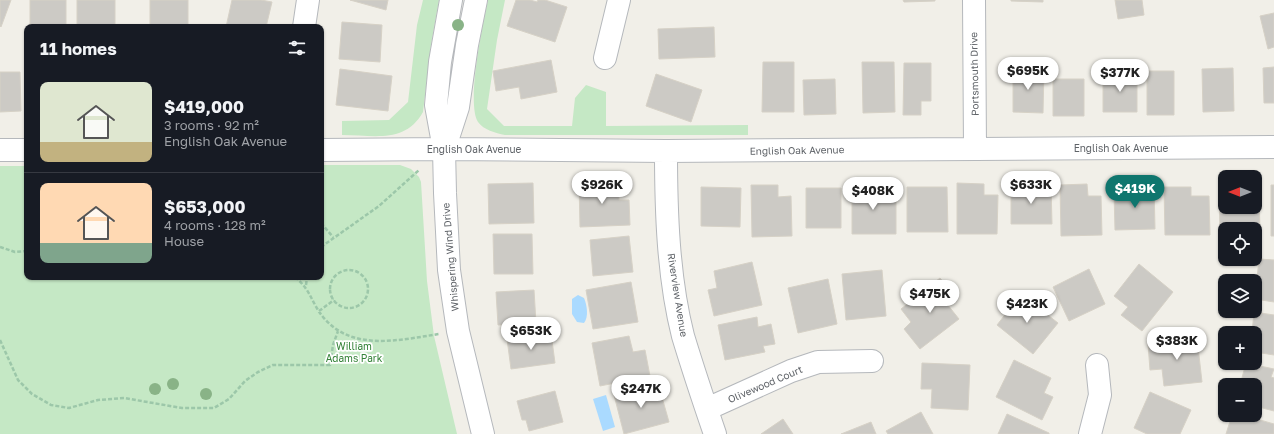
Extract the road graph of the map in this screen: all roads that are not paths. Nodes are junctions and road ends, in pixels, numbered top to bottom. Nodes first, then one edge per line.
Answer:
1 (308, 0) edge
2 (451, 0) edge
3 (476, 0) edge
4 (619, 0) edge
5 (974, 0) edge
6 (304, 24) edge
7 (605, 58) dead end
8 (1274, 147) edge
9 (975, 148) junction
10 (444, 149) junction
11 (0, 150) edge
12 (24, 150) edge
13 (324, 150) edge
14 (666, 151) junction
15 (872, 361) dead end
16 (1097, 365) dead end
17 (707, 409) junction
18 (482, 434) edge
19 (715, 434) edge
20 (1090, 434) edge

1 - 6 street
2 - 10 street, Whispering Wind Drive
3 - 10 street, Whispering Wind Drive
4 - 7 street
5 - 9 street, Portsmouth Drive
8 - 9 street, English Oak Avenue
9 - 14 street, English Oak Avenue
10 - 13 street, English Oak Avenue
10 - 14 street, English Oak Avenue
10 - 18 street, Whispering Wind Drive
11 - 12 street
14 - 17 street, Riverview Avenue
15 - 17 street, Olivewood Court
16 - 20 street
17 - 19 street, Riverview Avenue

